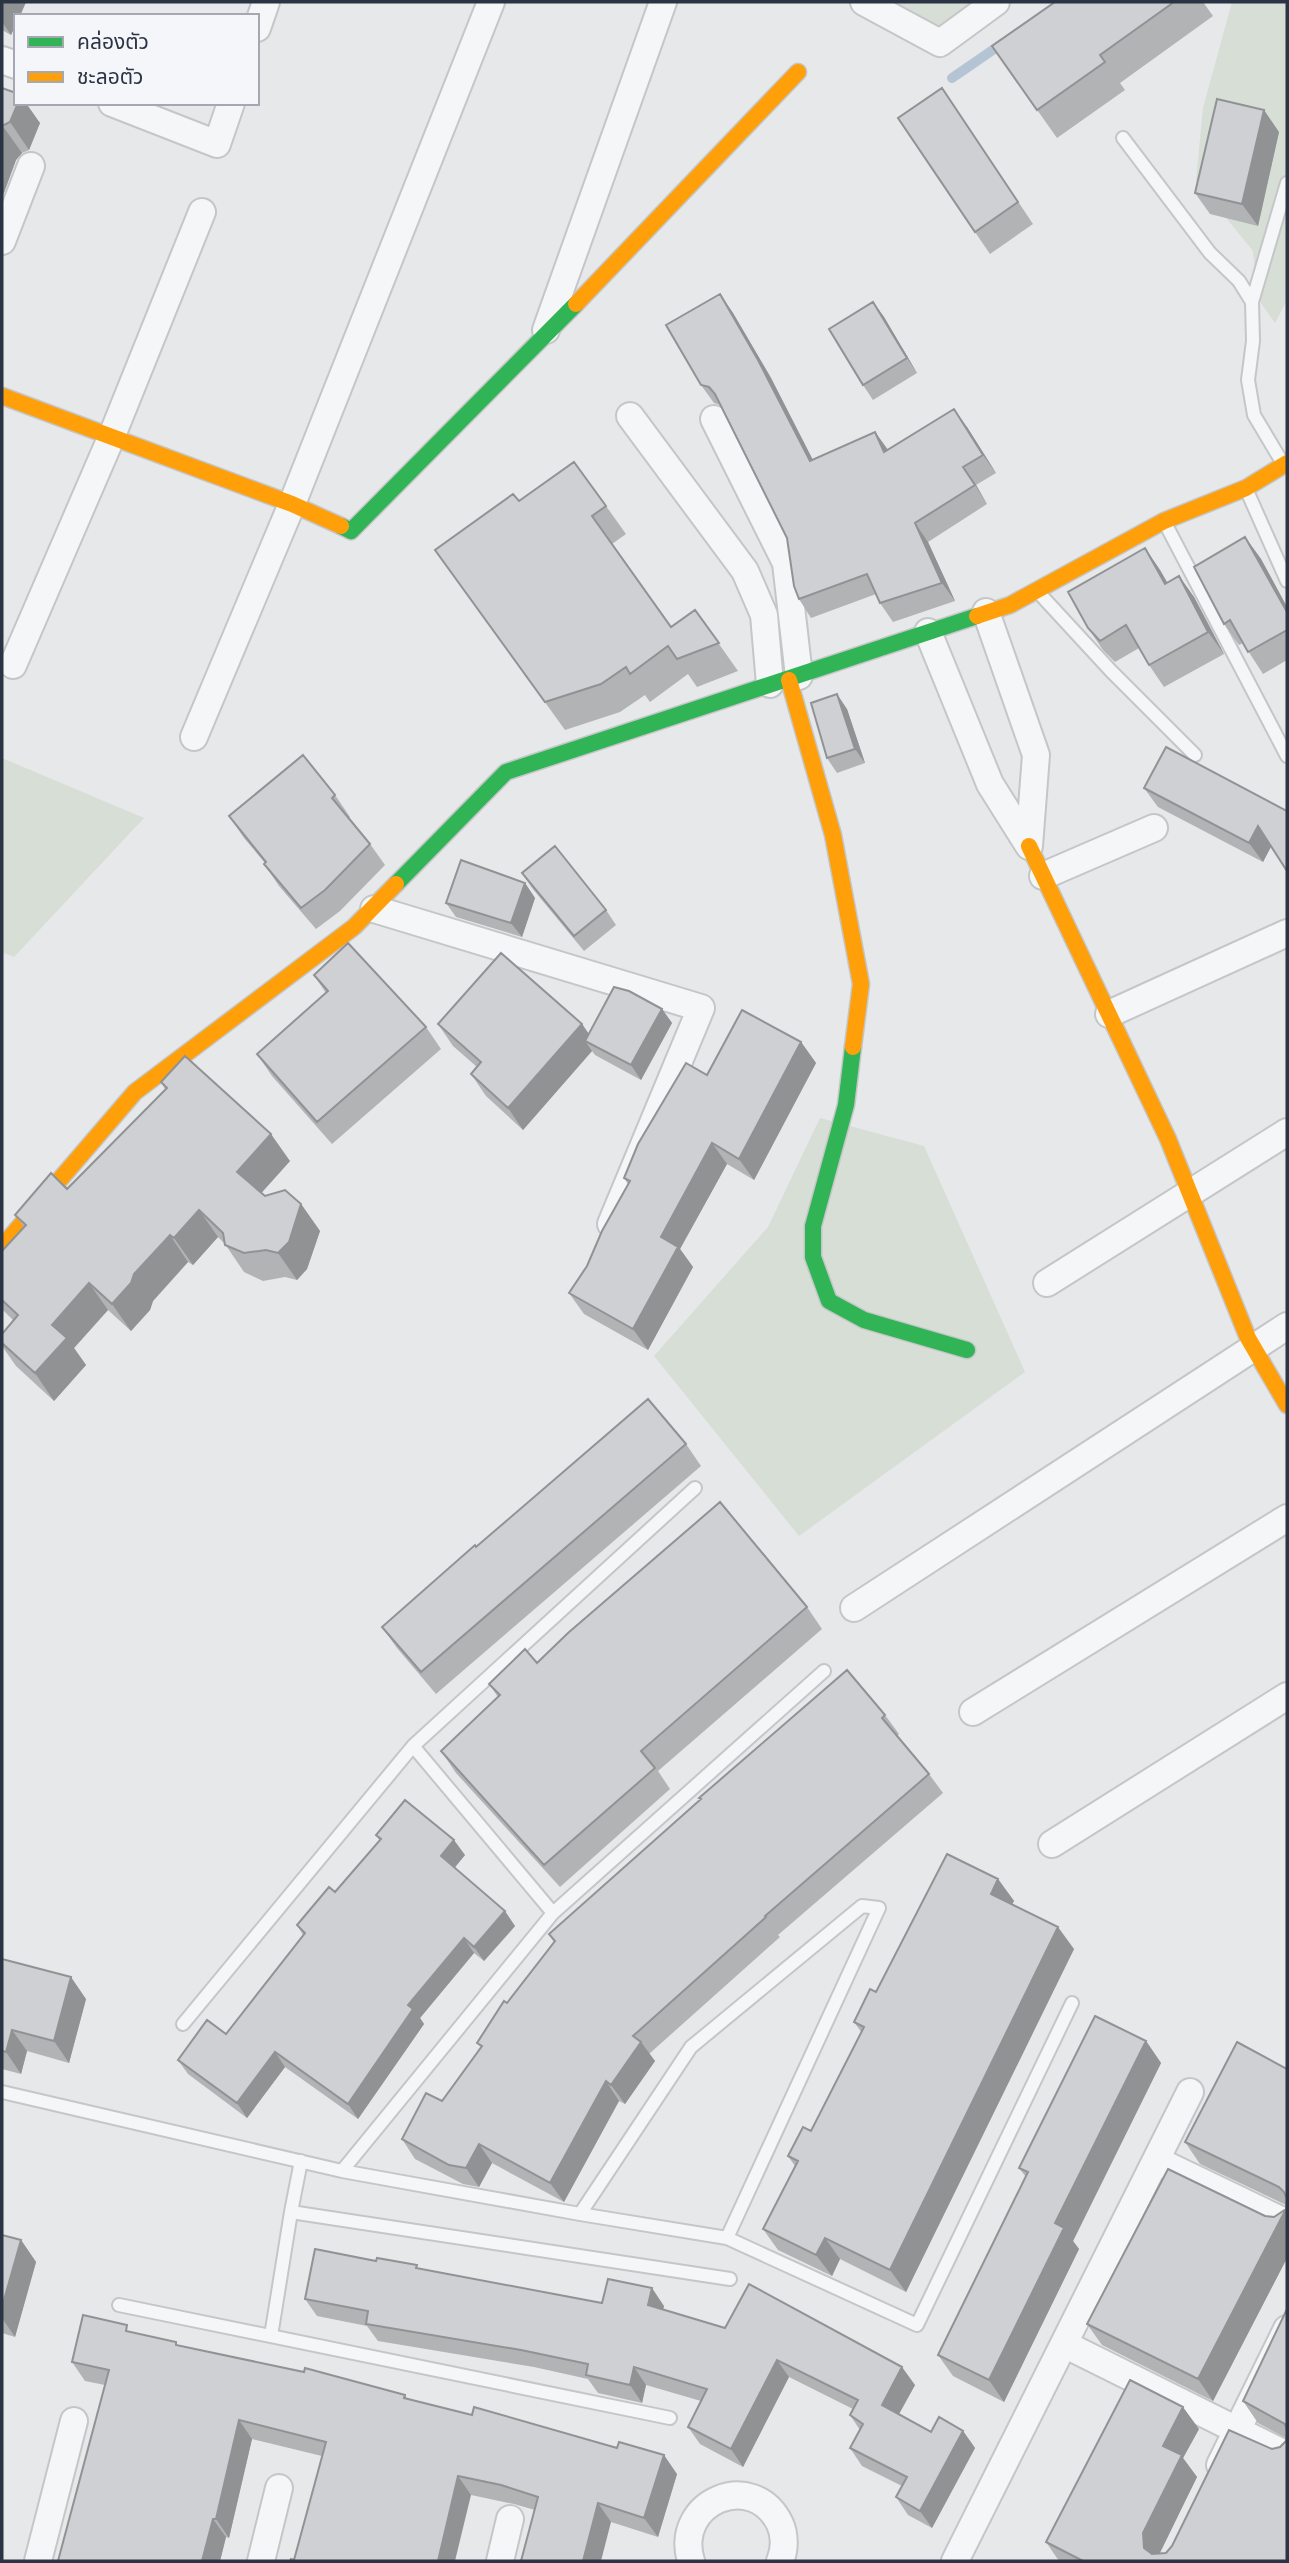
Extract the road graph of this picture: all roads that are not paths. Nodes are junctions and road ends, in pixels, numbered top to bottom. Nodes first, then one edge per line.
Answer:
1 (266, 2) edge
2 (491, 2) edge
3 (663, 2) edge
4 (864, 2) edge
5 (996, 2) edge
6 (259, 22) edge
7 (799, 72) dead end
8 (117, 105) edge
9 (230, 105) edge
10 (1122, 138) dead end
11 (31, 166) dead end
12 (1287, 183) edge
13 (202, 212) dead end
14 (2, 241) edge
15 (1252, 302) junction
16 (542, 339) junction
17 (2, 396) edge
18 (631, 416) dead end
19 (714, 419) dead end
20 (111, 438) junction
21 (1286, 464) edge
22 (1246, 488) junction
23 (292, 504) junction
24 (1164, 521) junction
25 (1287, 581) edge
26 (1036, 590) junction
27 (986, 612) junction
28 (928, 632) junction
29 (13, 665) dead end
30 (786, 680) junction
31 (194, 737) dead end
32 (1195, 755) dead end
33 (1287, 756) edge
34 (1154, 828) dead end
35 (1029, 846) junction
36 (1043, 876) junction
37 (374, 909) junction
38 (1287, 933) edge
39 (1109, 1014) junction
40 (1287, 1132) edge
41 (1190, 1193) junction
42 (602, 1244) edge
43 (2, 1247) edge
44 (1047, 1283) dead end
45 (1287, 1326) edge
46 (1253, 1347) junction
47 (967, 1350) dead end
48 (1287, 1405) edge
49 (695, 1488) dead end
50 (1287, 1518) edge
51 (854, 1608) dead end
52 (824, 1671) dead end
53 (1287, 1696) edge
54 (973, 1712) dead end
55 (414, 1746) junction
56 (1052, 1844) dead end
57 (553, 1913) junction
58 (1072, 2003) dead end
59 (183, 2024) dead end
60 (2, 2092) edge
61 (1190, 2092) dead end
62 (1156, 2160) junction
63 (301, 2161) junction
64 (342, 2171) junction
65 (291, 2211) junction
66 (579, 2214) junction
67 (1287, 2222) edge
68 (727, 2238) junction
69 (730, 2279) dead end
70 (118, 2305) dead end
71 (1287, 2329) edge
72 (271, 2336) junction
73 (1064, 2344) junction
74 (670, 2418) dead end
75 (74, 2421) dead end
76 (1237, 2430) junction
77 (1287, 2455) edge
78 (279, 2488) dead end
79 (1208, 2490) edge
80 (510, 2519) dead end
81 (38, 2561) edge
82 (261, 2561) edge
83 (500, 2561) edge
84 (690, 2561) edge
85 (780, 2561) edge
86 (955, 2561) edge

1 - 6 street
2 - 23 street
3 - 16 street
4 - 5 street
7 - 16 street
8 - 9 street
10 - 15 lane
11 - 14 street
12 - 15 lane
13 - 20 street
15 - 21 lane
16 - 23 street
17 - 20 street
18 - 30 street
19 - 30 street
20 - 23 street
20 - 29 street
21 - 22 street
22 - 24 street
22 - 25 lane
23 - 31 street
24 - 26 street
24 - 33 lane
26 - 27 street
26 - 32 lane
27 - 28 street
27 - 35 street
28 - 30 street
28 - 35 street
30 - 37 street
30 - 47 street
34 - 36 street
35 - 36 street
36 - 39 street
37 - 42 street
37 - 43 street
38 - 39 street
39 - 41 street
40 - 41 street
41 - 44 street
41 - 46 street
45 - 46 street
46 - 48 street
46 - 51 street
49 - 55 lane
50 - 54 street
52 - 57 lane
53 - 56 street
55 - 57 lane
55 - 59 lane
57 - 64 lane
58 - 68 lane
60 - 63 lane
61 - 62 street
62 - 67 street
62 - 73 street
63 - 64 lane
63 - 65 lane
64 - 66 lane
65 - 69 lane
65 - 72 lane
66 - 68 lane
66 - 68 lane
70 - 72 lane
71 - 76 street
72 - 74 lane
73 - 76 street
73 - 86 street
75 - 81 street
76 - 77 street
76 - 79 street
78 - 82 street
80 - 83 street
84 - 85 street

